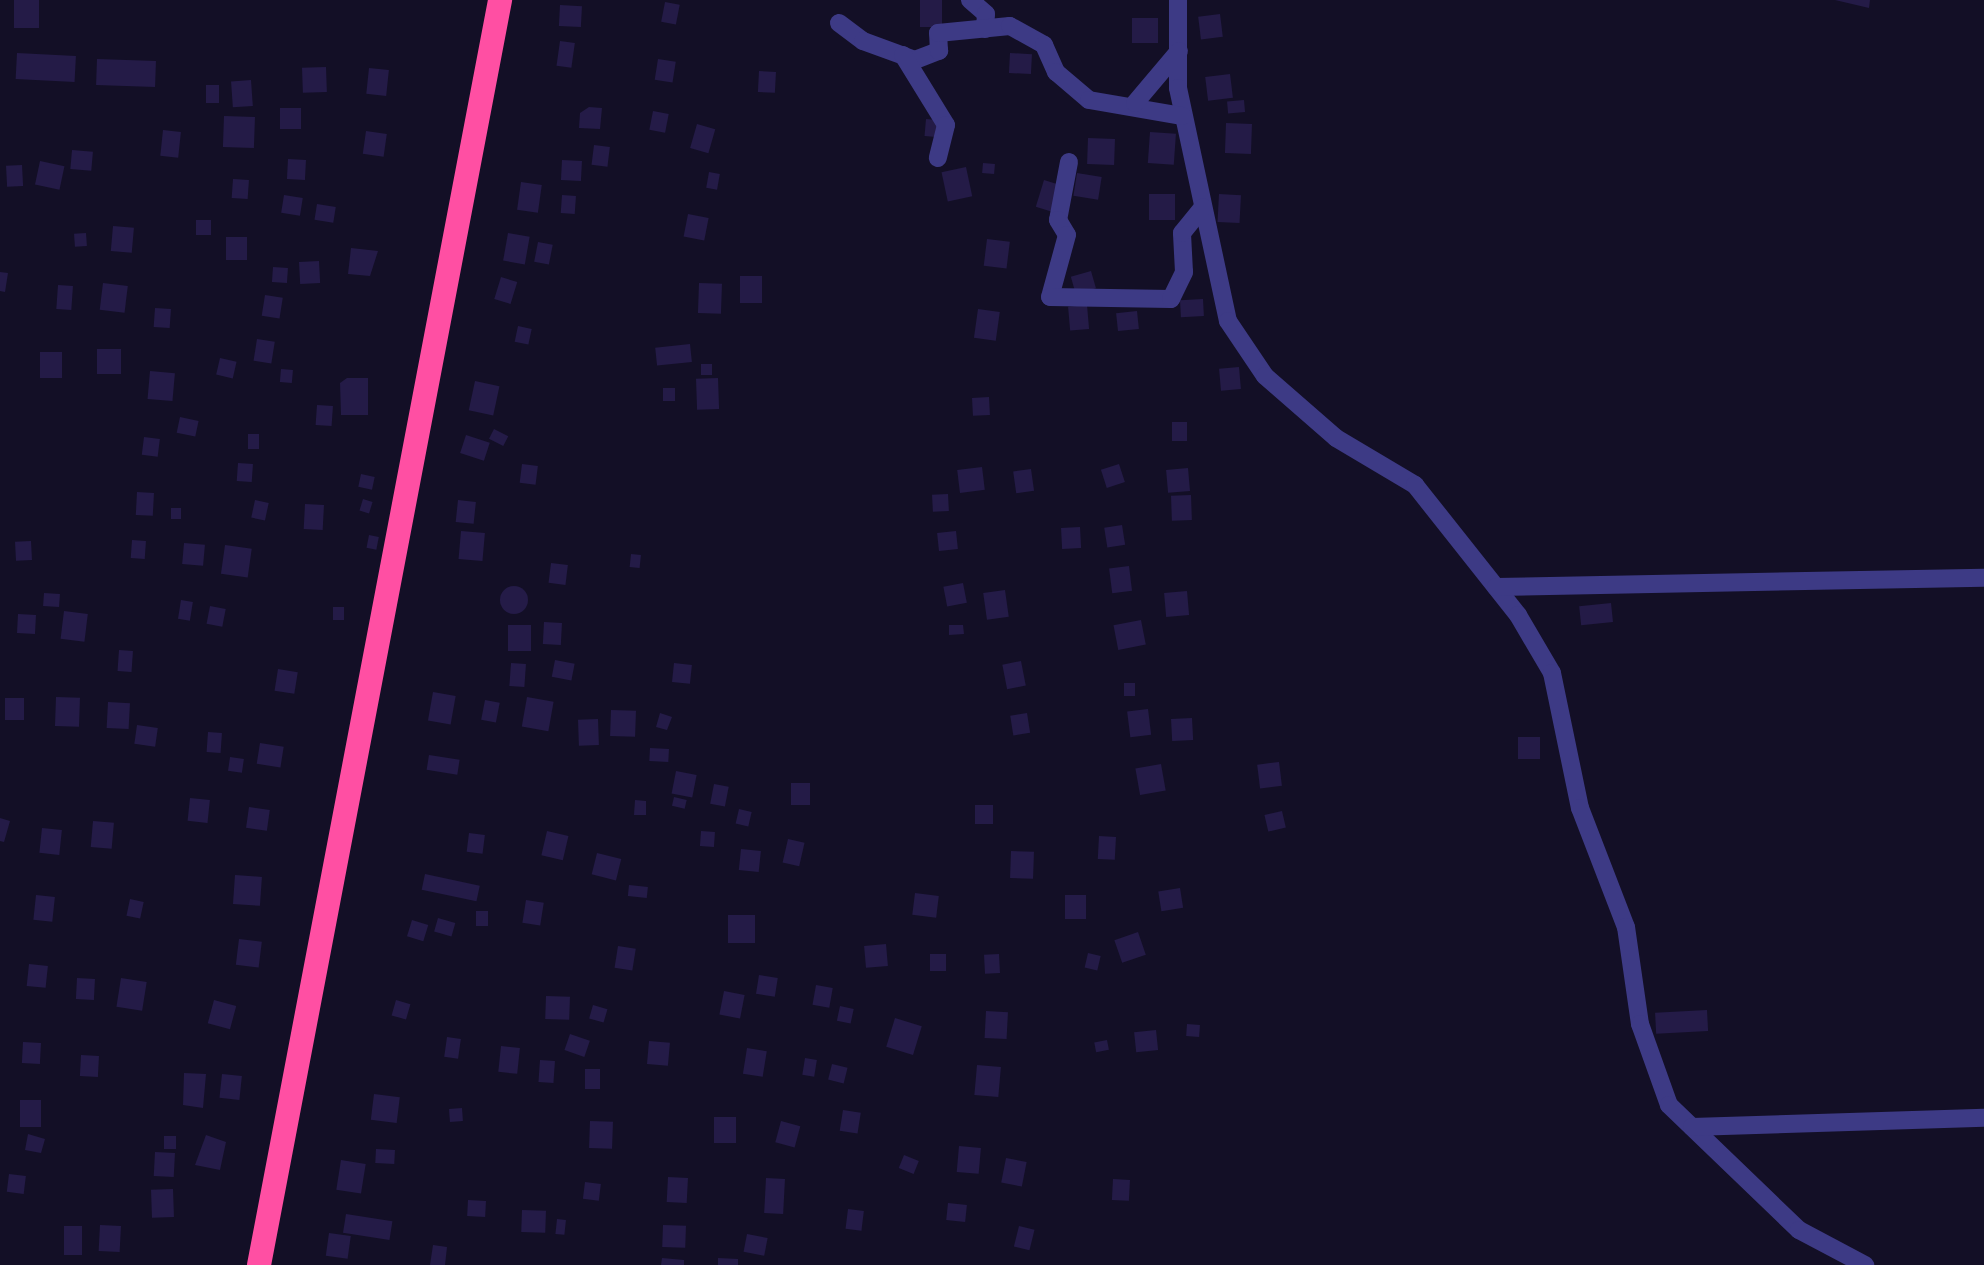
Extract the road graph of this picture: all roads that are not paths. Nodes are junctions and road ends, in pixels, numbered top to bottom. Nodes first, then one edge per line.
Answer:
1 (500, 0) edge
2 (970, 0) edge
3 (1178, 0) edge
4 (839, 23) dead end
5 (985, 29) junction
6 (1179, 51) junction
7 (903, 55) junction
8 (1135, 103) junction
9 (1183, 116) junction
10 (938, 158) dead end
11 (1069, 162) dead end
12 (1203, 207) junction
13 (1984, 578) edge
14 (1496, 587) junction
15 (1984, 1118) edge
16 (1692, 1127) junction
17 (259, 1265) edge
18 (1865, 1265) edge

1 - 17 highway
2 - 5 street
3 - 6 street
4 - 7 street
5 - 7 street
5 - 8 street
6 - 8 street
6 - 9 street
7 - 10 street
8 - 9 street
9 - 12 street
11 - 12 street
12 - 14 street
13 - 14 street
14 - 16 street
15 - 16 street
16 - 18 street

